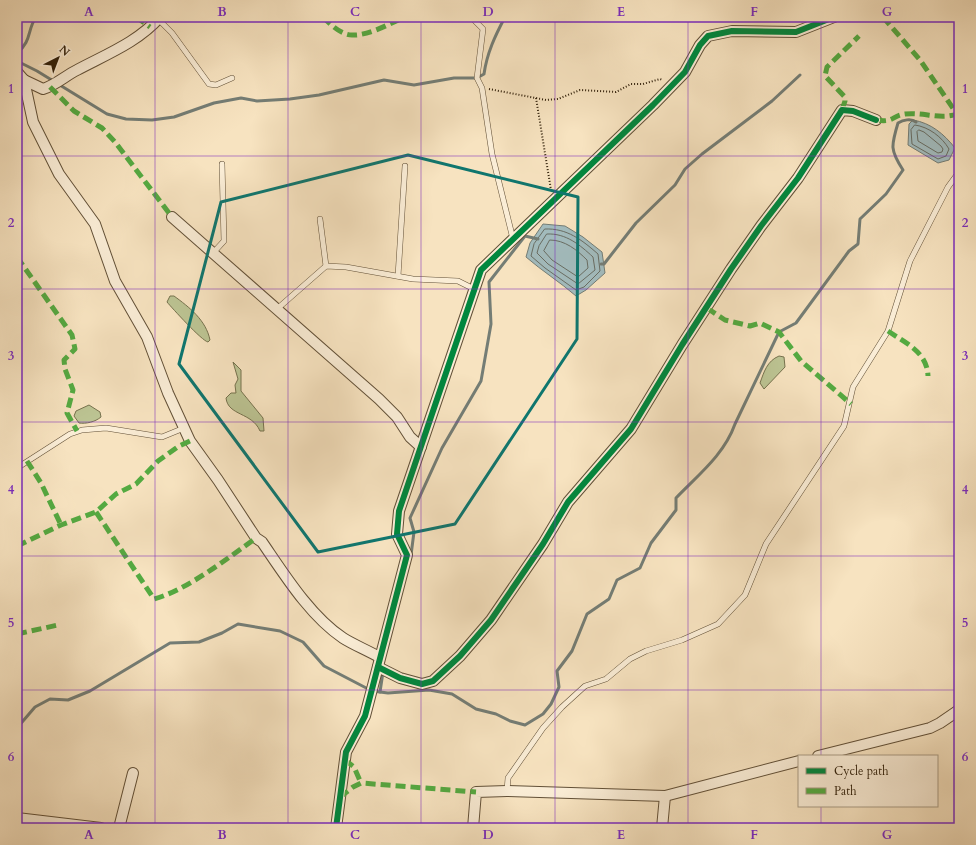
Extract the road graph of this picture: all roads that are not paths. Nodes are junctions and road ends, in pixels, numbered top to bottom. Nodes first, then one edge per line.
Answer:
1 (471, 17) edge
2 (834, 17) edge
3 (159, 18) edge
4 (17, 72) edge
5 (232, 78) dead end
6 (24, 80) junction
7 (876, 120) dead end
8 (222, 164) dead end
9 (405, 166) dead end
10 (959, 172) edge
11 (172, 217) dead end
12 (320, 219) dead end
13 (513, 239) junction
14 (213, 253) junction
15 (326, 266) junction
16 (398, 276) junction
17 (474, 288) junction
18 (277, 309) junction
19 (184, 428) junction
20 (421, 447) junction
21 (17, 468) edge
22 (379, 657) junction
23 (378, 667) junction
24 (959, 710) edge
25 (822, 755) edge
26 (798, 761) edge
27 (133, 773) dead end
28 (507, 791) junction
29 (665, 796) junction
30 (17, 818) edge
31 (101, 828) edge
32 (119, 828) edge
33 (336, 828) edge
34 (473, 828) edge
35 (662, 828) edge

1 - 13 lane
2 - 13 street
3 - 5 lane
3 - 6 street
4 - 6 street
6 - 19 street
7 - 23 street
8 - 14 lane
9 - 16 lane
10 - 28 lane
11 - 14 street
12 - 15 lane
13 - 17 street
14 - 18 street
15 - 16 lane
15 - 18 lane
16 - 17 lane
17 - 20 street
18 - 20 street
19 - 21 lane
19 - 22 street
20 - 22 street
22 - 23 street
23 - 33 street
24 - 25 street
26 - 29 street
27 - 32 street
28 - 29 street
28 - 34 street
29 - 35 street
30 - 31 street

